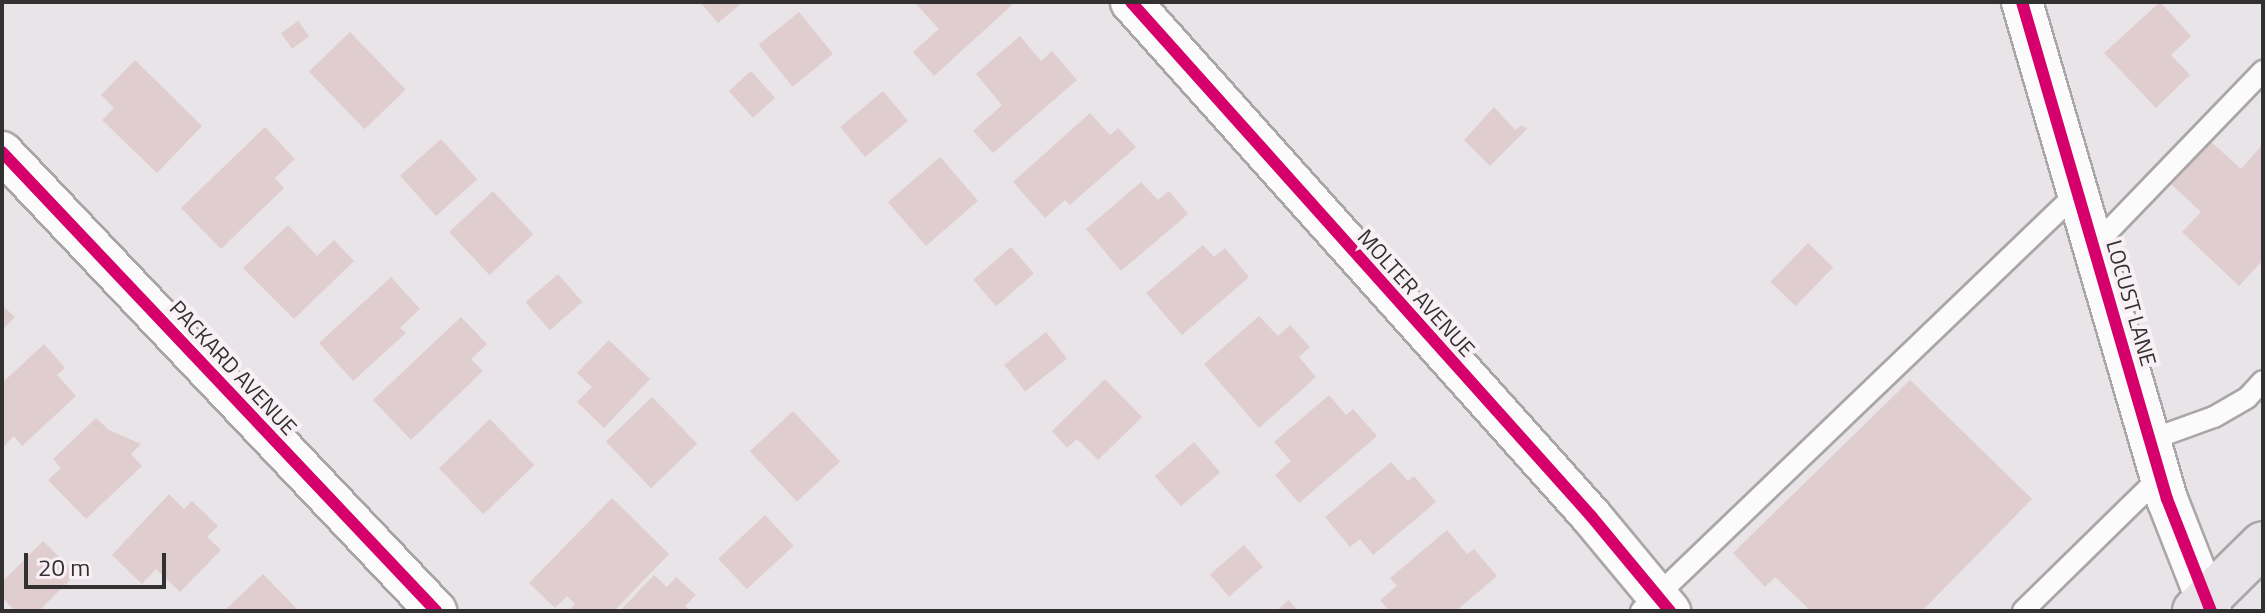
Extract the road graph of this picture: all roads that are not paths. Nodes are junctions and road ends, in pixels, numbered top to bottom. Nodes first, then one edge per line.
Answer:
1 (1131, 2) edge
2 (2022, 2) edge
3 (2263, 71) edge
4 (2, 152) edge
5 (2078, 192) junction
6 (2093, 247) junction
7 (2263, 381) edge
8 (2155, 458) junction
9 (2263, 544) edge
10 (1656, 606) edge
11 (2205, 607) edge
12 (436, 611) edge
13 (2023, 611) edge

1 - 10 street, MOLTER AVENUE
2 - 5 street, LOCUST LANE
3 - 6 lane
4 - 12 street, PACKARD AVENUE
5 - 6 street, LOCUST LANE
5 - 10 lane
6 - 8 street, LOCUST LANE
7 - 8 lane
8 - 11 street, LOCUST LANE
8 - 13 lane
9 - 11 main road

